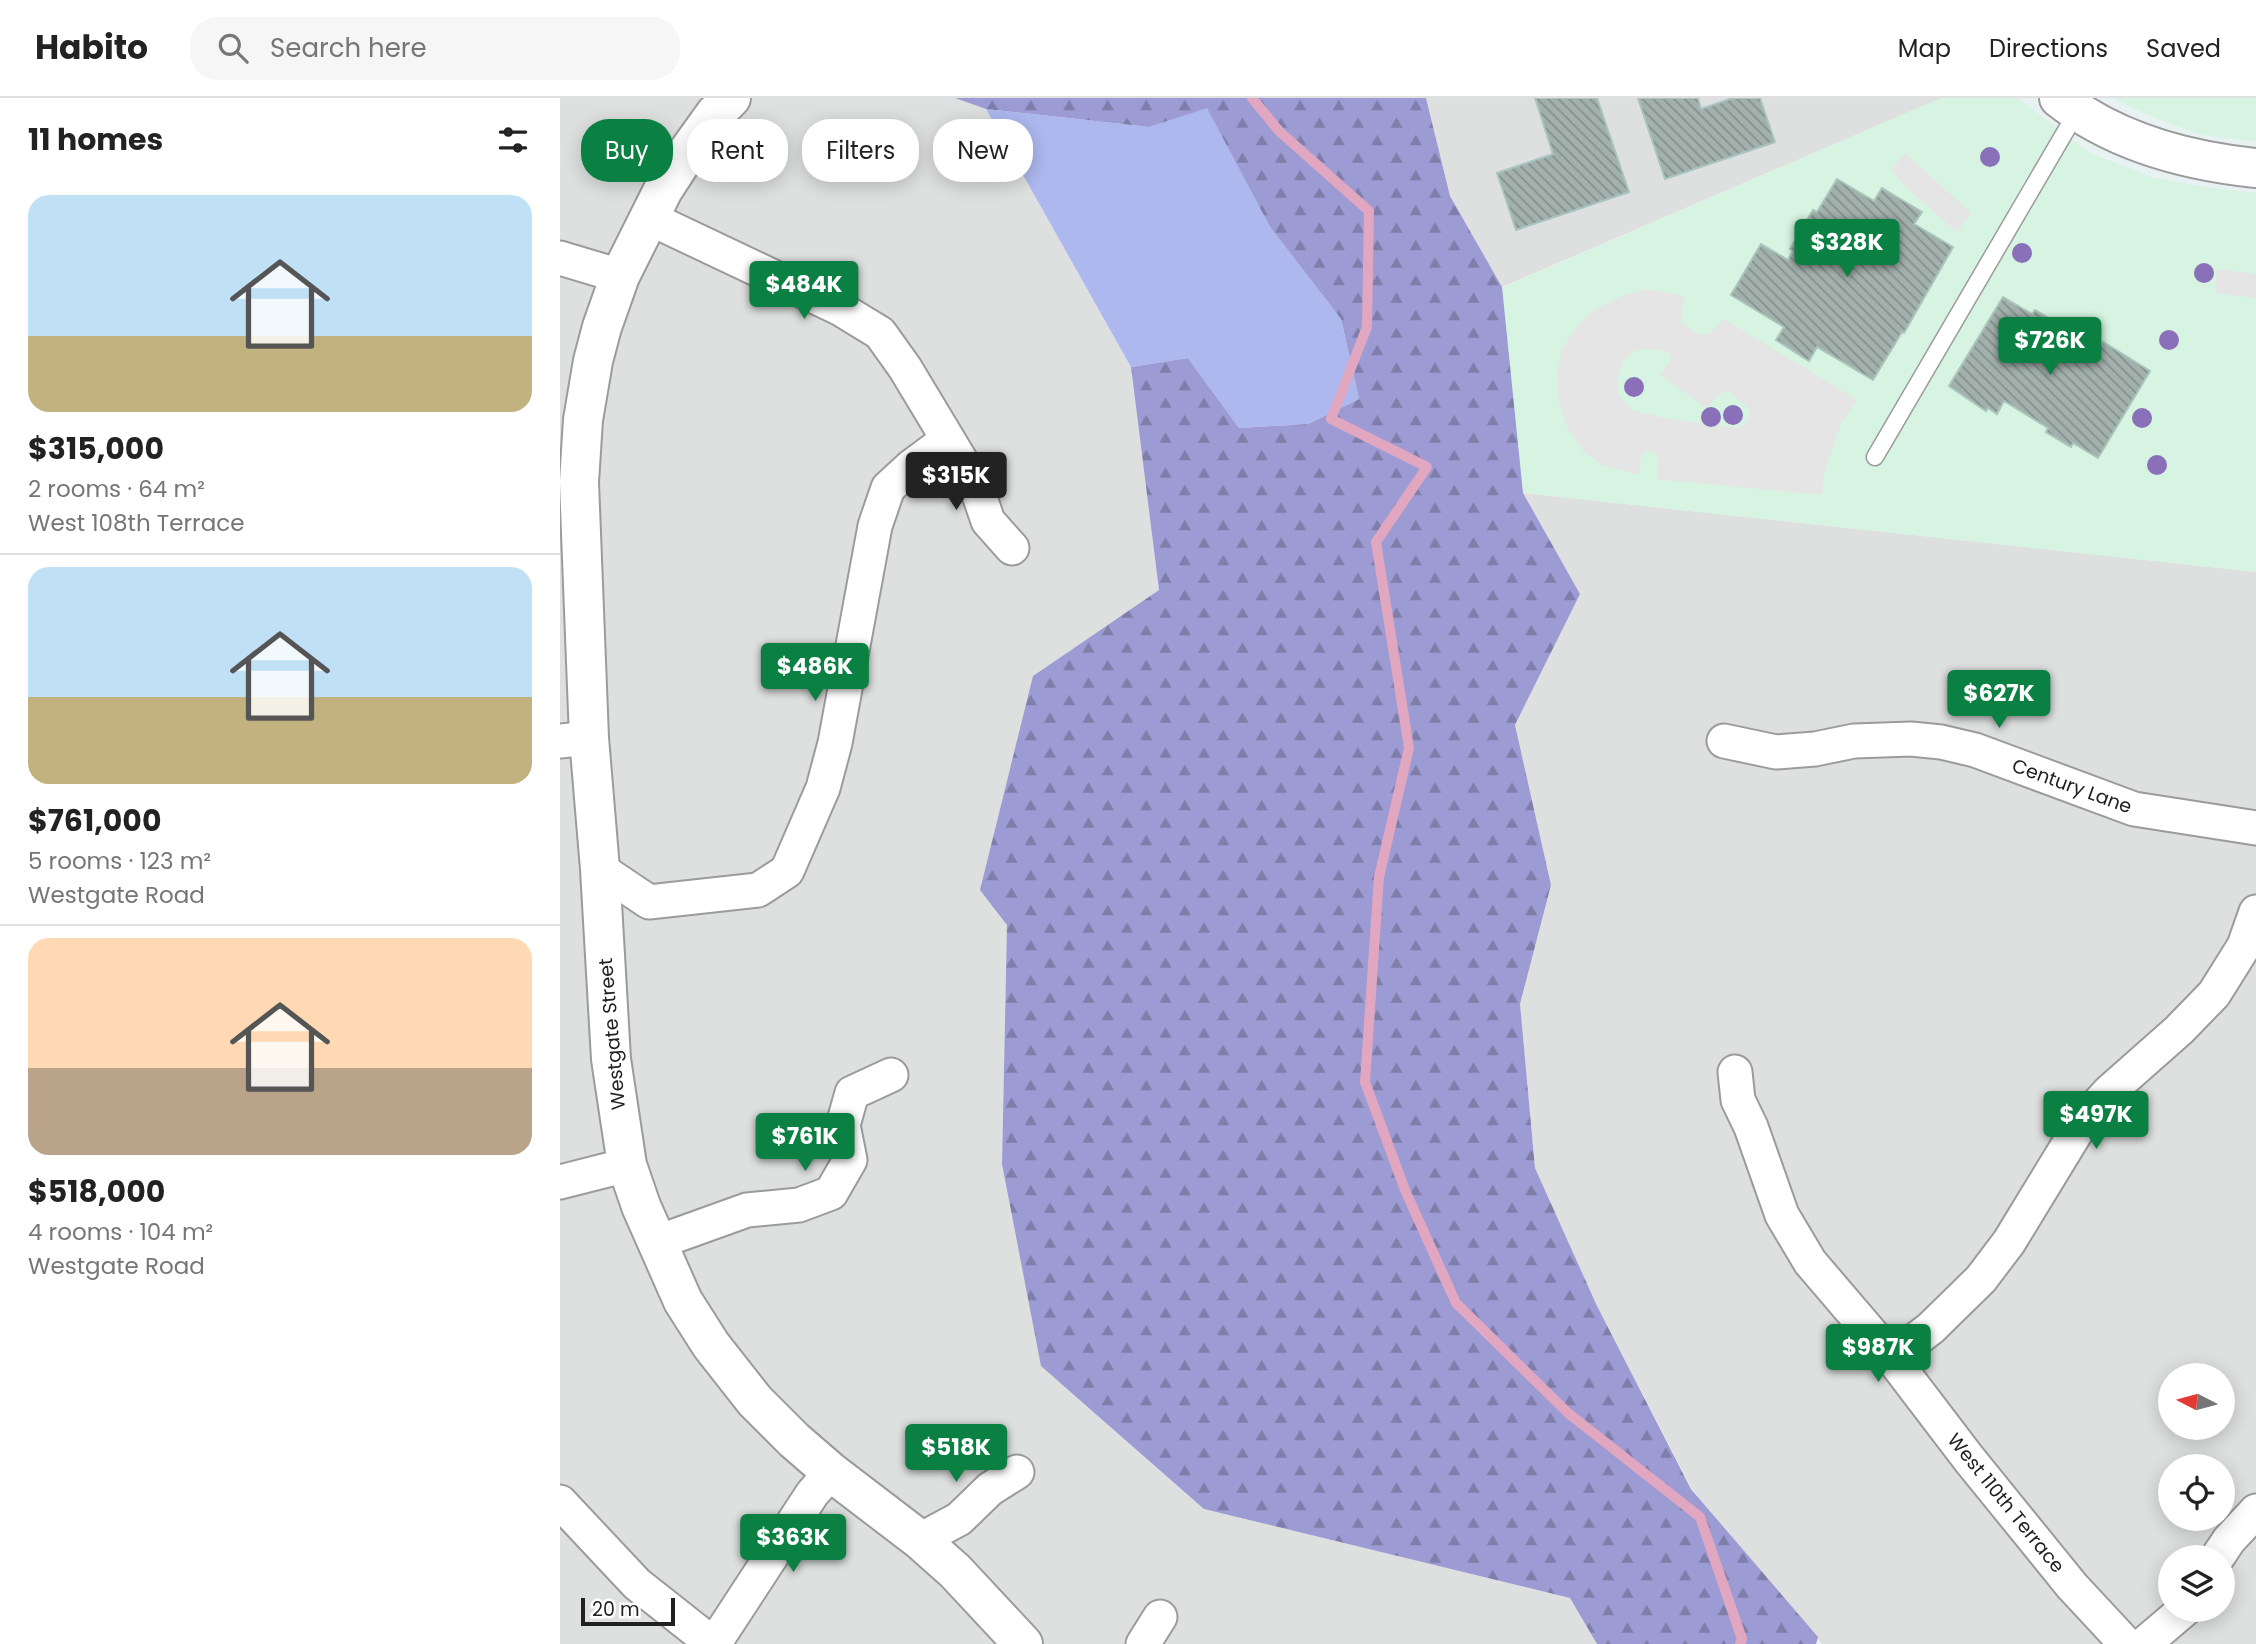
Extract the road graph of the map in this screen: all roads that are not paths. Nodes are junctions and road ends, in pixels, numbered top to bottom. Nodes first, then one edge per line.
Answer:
1 (715, 103) edge
2 (2069, 104) edge
3 (2256, 168) edge
4 (649, 218) junction
5 (560, 258) edge
6 (620, 276) junction
7 (947, 440) junction
8 (1875, 457) dead end
9 (1013, 548) dead end
10 (575, 740) edge
11 (1724, 741) dead end
12 (2256, 828) edge
13 (600, 869) junction
14 (2256, 912) edge
15 (1735, 1072) dead end
16 (891, 1075) dead end
17 (627, 1165) junction
18 (560, 1182) edge
19 (658, 1242) junction
20 (1892, 1357) junction
21 (831, 1472) junction
22 (1017, 1472) dead end
23 (560, 1502) edge
24 (2256, 1511) edge
25 (920, 1540) junction
26 (2228, 1545) edge
27 (2170, 1622) edge
28 (713, 1644) edge
29 (1023, 1644) edge
30 (2126, 1644) edge
31 (2144, 1644) edge

1 - 4 street, Westgate Street
2 - 3 street
2 - 8 lane
4 - 6 street, Westgate Street
4 - 7 street
5 - 6 street
6 - 10 street, Westgate Street
7 - 9 street
7 - 13 street
10 - 13 street, Westgate Street
11 - 12 street, Century Lane
13 - 17 street, Westgate Street
14 - 20 street
15 - 20 street, West 110th Terrace
16 - 19 street
17 - 18 street
17 - 19 street, Westgate Street
19 - 21 street, Westgate Street
20 - 30 street, West 110th Terrace
21 - 25 street, Westgate Street
21 - 28 street
22 - 25 street
23 - 28 street
24 - 26 street
25 - 29 street, Westgate Street
27 - 31 street

